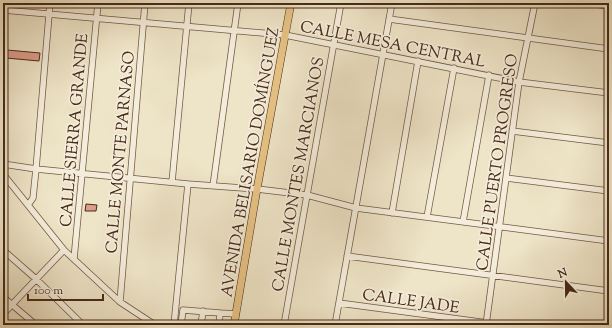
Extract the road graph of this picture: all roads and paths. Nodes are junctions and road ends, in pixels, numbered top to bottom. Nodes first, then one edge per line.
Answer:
1 (50, 3) edge
2 (98, 3) edge
3 (145, 3) edge
4 (189, 3) edge
5 (238, 3) edge
6 (291, 3) edge
7 (341, 3) edge
8 (392, 3) edge
9 (535, 3) edge
10 (587, 3) edge
11 (609, 6) edge
12 (3, 10) edge
13 (49, 15) junction
14 (96, 19) junction
15 (389, 20) junction
16 (143, 23) junction
17 (186, 26) junction
18 (234, 30) junction
19 (285, 35) junction
20 (528, 38) junction
21 (333, 44) junction
22 (609, 49) edge
23 (383, 54) junction
24 (418, 61) junction
25 (454, 68) junction
26 (489, 76) junction
27 (519, 82) junction
28 (609, 93) edge
29 (512, 131) junction
30 (609, 143) edge
31 (3, 164) edge
32 (36, 169) junction
33 (81, 173) junction
34 (3, 174) edge
35 (130, 178) junction
36 (506, 178) junction
37 (172, 182) junction
38 (188, 184) junction
39 (213, 186) junction
40 (257, 189) junction
41 (609, 191) edge
42 (307, 195) junction
43 (28, 205) junction
44 (356, 208) junction
45 (392, 213) junction
46 (427, 217) junction
47 (463, 222) junction
48 (499, 227) junction
49 (609, 241) edge
50 (3, 250) edge
51 (64, 250) junction
52 (347, 256) junction
53 (74, 259) junction
54 (492, 276) junction
55 (36, 279) junction
56 (609, 291) edge
57 (3, 297) edge
58 (120, 302) junction
59 (339, 303) junction
60 (12, 305) junction
61 (203, 312) junction
62 (220, 313) junction
63 (3, 314) edge
64 (236, 314) junction
65 (486, 324) edge
66 (36, 325) edge
67 (83, 325) edge
68 (155, 325) edge
69 (174, 325) edge
70 (181, 325) edge
71 (201, 325) edge
72 (219, 325) edge
73 (234, 325) edge
74 (284, 325) edge
75 (335, 325) edge
76 (503, 325) edge

1 - 13 street
2 - 14 street, CALLE SIERRA GRANDE
3 - 16 street, CALLE MONTE PARNASO
4 - 17 street
5 - 18 street
6 - 19 main road, AVENIDA BELISARIO DOMÍNGUEZ
7 - 21 street, CALLE MONTES MARCIANOS
8 - 15 street
9 - 20 street, CALLE PUERTO PROGRESO
10 - 11 street
12 - 13 street, CALLE MESA CENTRAL
13 - 14 street, CALLE MESA CENTRAL
13 - 32 street
14 - 16 street, CALLE MESA CENTRAL
14 - 33 street, CALLE SIERRA GRANDE
15 - 20 street
15 - 23 street
16 - 17 street, CALLE MESA CENTRAL
16 - 35 street, CALLE MONTE PARNASO
17 - 18 street, CALLE MESA CENTRAL
17 - 37 street
18 - 19 street, CALLE MESA CENTRAL
18 - 39 street
19 - 21 street, CALLE MESA CENTRAL
19 - 40 main road, AVENIDA BELISARIO DOMÍNGUEZ
20 - 22 street
20 - 27 street, CALLE PUERTO PROGRESO
21 - 23 street, CALLE MESA CENTRAL
21 - 42 street, CALLE MONTES MARCIANOS
23 - 24 street, CALLE MESA CENTRAL
23 - 44 street
24 - 25 street, CALLE MESA CENTRAL
24 - 45 street
25 - 26 street, CALLE MESA CENTRAL
25 - 46 street
26 - 27 street, CALLE MESA CENTRAL
26 - 47 street
27 - 28 street, CALLE MESA CENTRAL
27 - 29 street, CALLE PUERTO PROGRESO
29 - 30 street
29 - 36 street, CALLE PUERTO PROGRESO
31 - 32 street
32 - 33 street
32 - 43 street
33 - 35 street
33 - 53 street, CALLE SIERRA GRANDE
34 - 43 street
35 - 37 street
35 - 58 street, CALLE MONTE PARNASO
36 - 41 street
36 - 48 street, CALLE PUERTO PROGRESO
37 - 38 street
38 - 39 street
38 - 69 street
39 - 40 street
40 - 42 street
40 - 64 main road, AVENIDA BELISARIO DOMÍNGUEZ
42 - 44 street
42 - 74 street, CALLE MONTES MARCIANOS
43 - 51 street
44 - 45 street
44 - 52 street
45 - 46 street
46 - 47 street
47 - 48 street
48 - 49 street
48 - 54 street, CALLE PUERTO PROGRESO
50 - 55 street
51 - 53 street
51 - 55 street
52 - 54 street
52 - 59 street
53 - 58 street
54 - 56 street
54 - 65 street, CALLE PUERTO PROGRESO
55 - 60 street
55 - 67 street
57 - 60 street
58 - 68 street
59 - 65 street, CALLE JADE
59 - 75 street
60 - 63 street
60 - 66 street
61 - 62 street
61 - 70 street
61 - 71 street
62 - 64 street
62 - 72 street
64 - 73 main road, AVENIDA BELISARIO DOMÍNGUEZ
65 - 76 street, CALLE JADE

